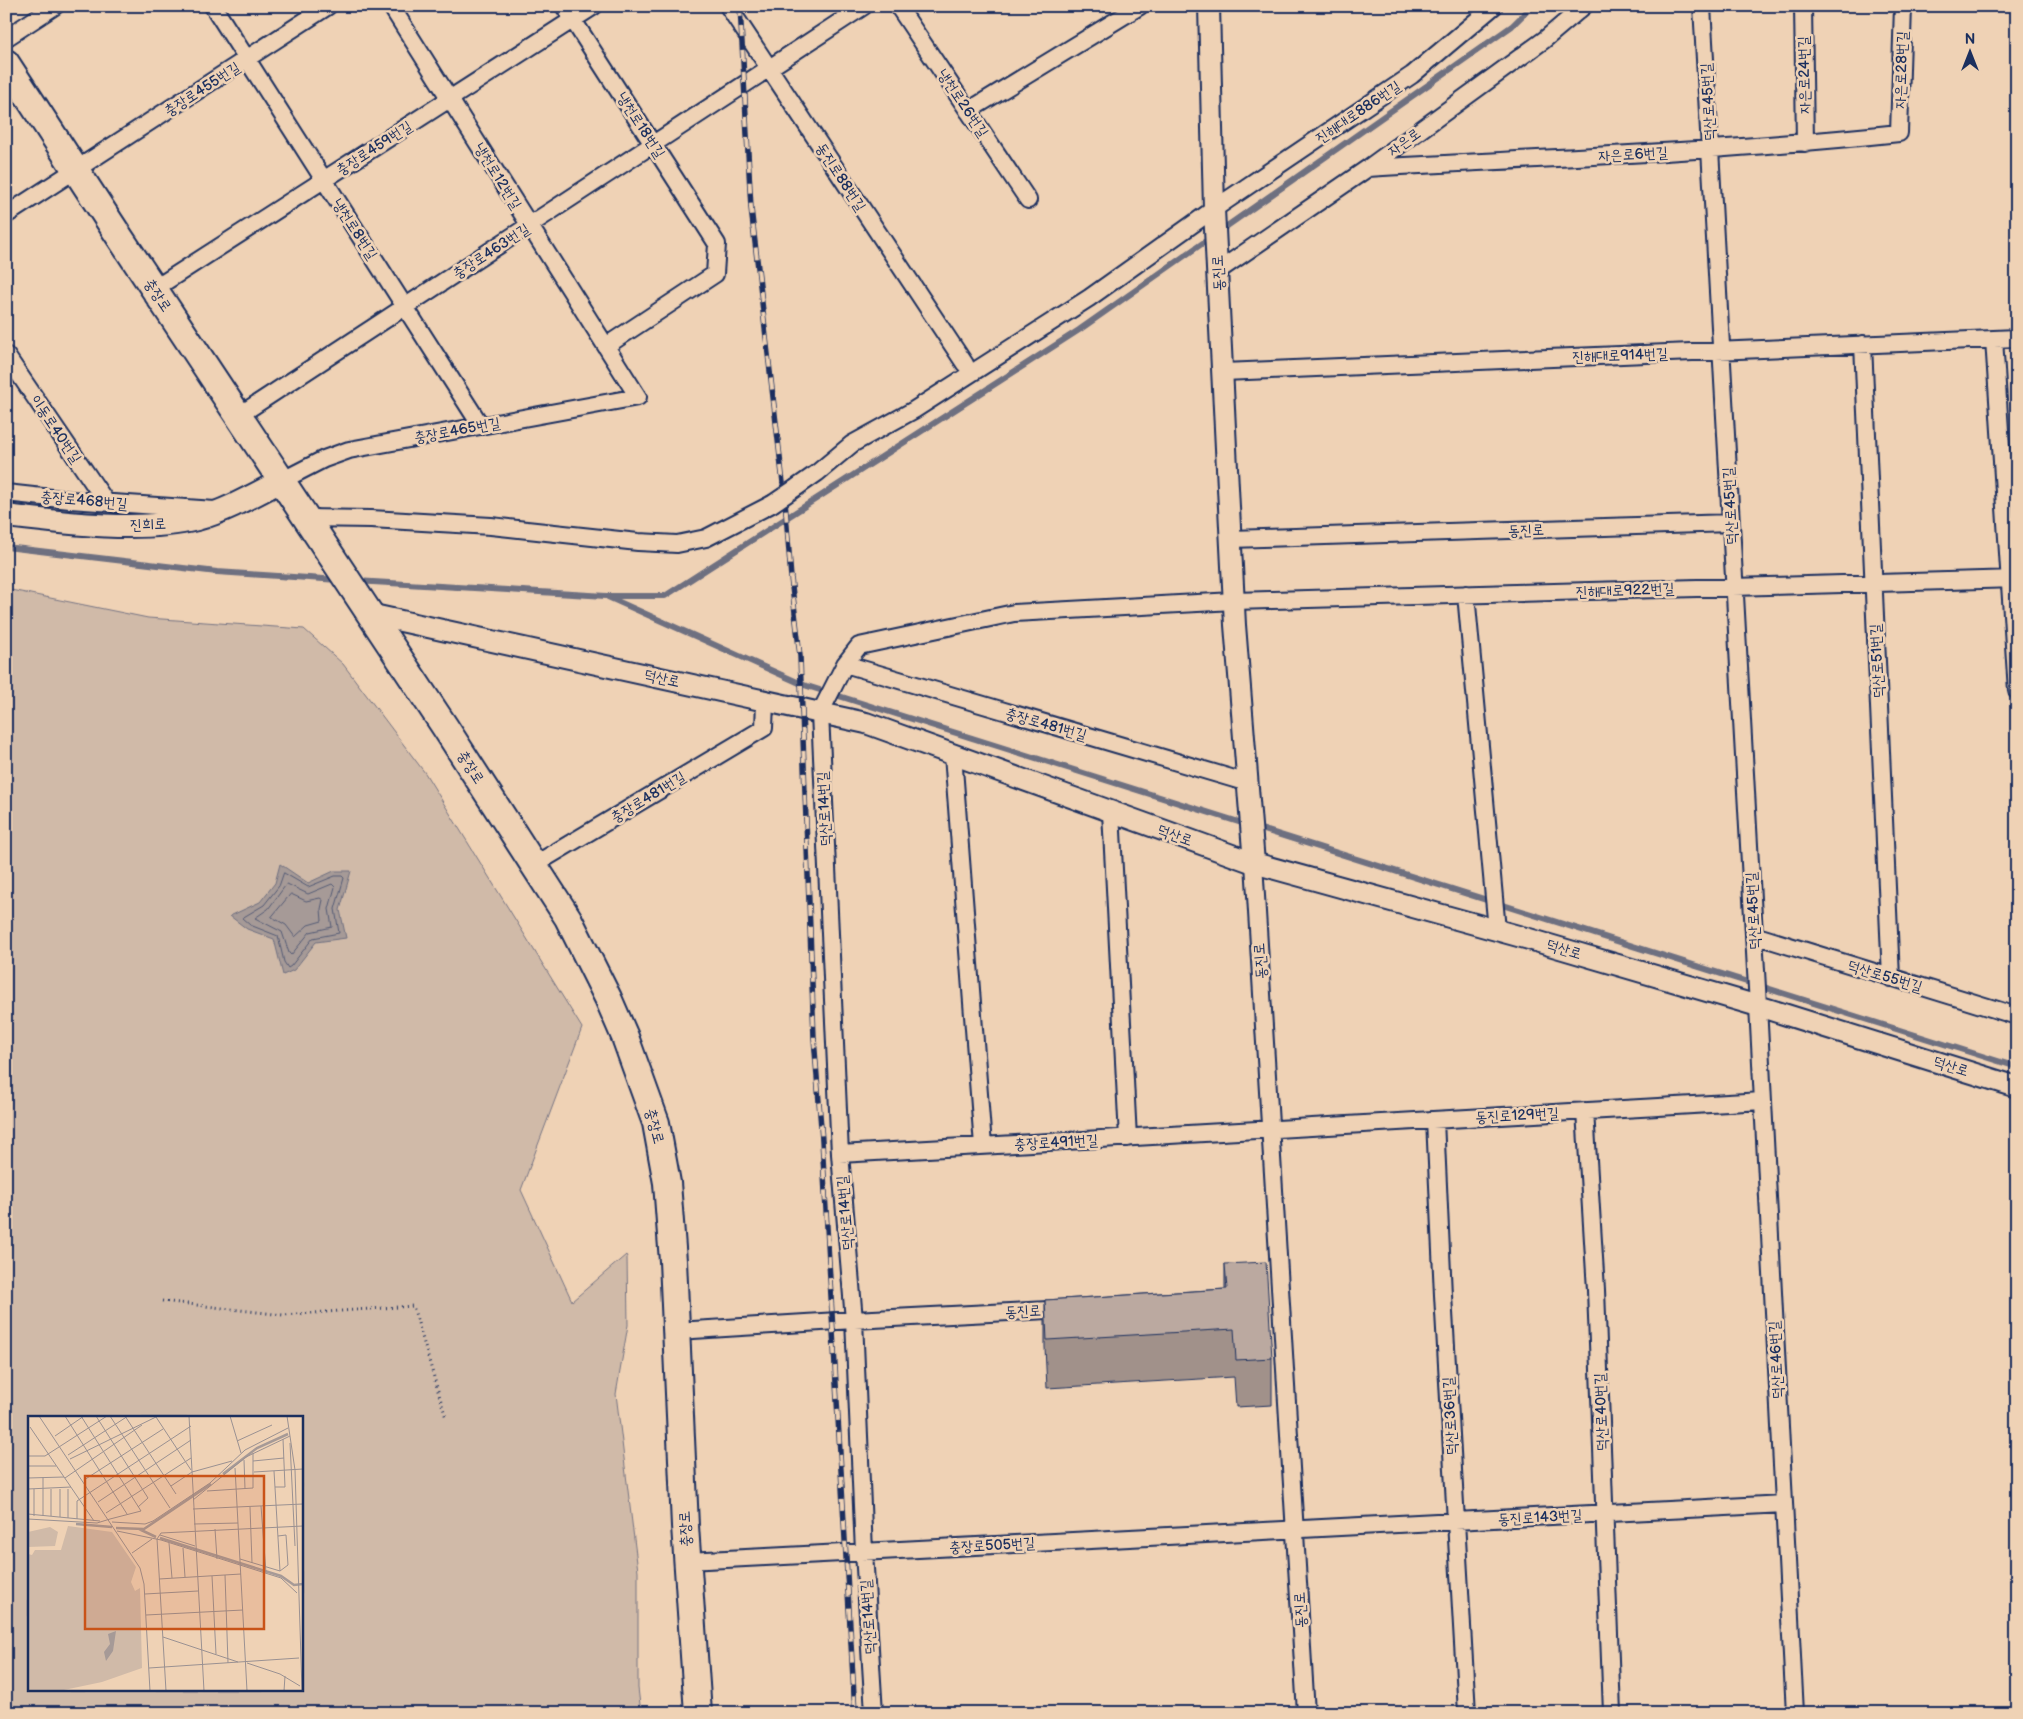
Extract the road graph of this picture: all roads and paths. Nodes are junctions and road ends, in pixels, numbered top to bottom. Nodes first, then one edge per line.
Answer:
1 (54, 6) edge
2 (213, 6) edge
3 (328, 6) edge
4 (391, 6) edge
5 (594, 6) edge
6 (728, 6) edge
7 (864, 6) edge
8 (898, 6) edge
9 (1140, 6) edge
10 (1209, 6) edge
11 (1494, 6) edge
12 (1584, 6) edge
13 (1702, 6) edge
14 (1803, 6) edge
15 (1904, 6) edge
16 (569, 13) edge
17 (6, 38) edge
18 (247, 59) junction
19 (6, 63) edge
20 (770, 68) junction
21 (450, 99) junction
22 (968, 111) junction
23 (1899, 133) joint
24 (1805, 143) junction
25 (653, 145) junction
26 (1710, 149) junction
27 (1368, 168) junction
28 (76, 171) junction
29 (324, 180) junction
30 (1028, 200) dead end
31 (1214, 209) junction
32 (6, 215) edge
33 (530, 225) junction
34 (1218, 271) junction
35 (154, 289) junction
36 (405, 307) junction
37 (2017, 338) edge
38 (1994, 339) junction
39 (1863, 344) junction
40 (606, 346) junction
41 (1722, 350) junction
42 (6, 355) edge
43 (965, 364) dead end
44 (1223, 372) junction
45 (638, 397) joint
46 (238, 416) junction
47 (481, 426) junction
48 (281, 481) junction
49 (6, 493) edge
50 (106, 502) junction
51 (222, 510) junction
52 (6, 516) edge
53 (308, 522) junction
54 (1731, 523) junction
55 (1231, 539) junction
56 (2013, 579) edge
57 (1873, 583) junction
58 (1735, 587) junction
59 (1466, 594) junction
60 (1234, 601) junction
61 (369, 614) junction
62 (845, 664) junction
63 (2017, 691) edge
64 (765, 701) junction
65 (820, 713) junction
66 (953, 755) junction
67 (1248, 783) junction
68 (1111, 812) junction
69 (1254, 863) junction
70 (534, 865) junction
71 (1497, 930) junction
72 (1754, 935) junction
73 (1891, 978) junction
74 (1758, 1006) junction
75 (2017, 1016) edge
76 (2017, 1087) edge
77 (1763, 1101) junction
78 (1585, 1111) junction
79 (1435, 1120) junction
80 (1271, 1129) junction
81 (1128, 1138) junction
82 (983, 1146) junction
83 (840, 1154) junction
84 (1282, 1299) junction
85 (1262, 1300) edge
86 (162, 1301) dead end
87 (1083, 1308) edge
88 (854, 1320) junction
89 (676, 1331) junction
90 (446, 1418) dead end
91 (1784, 1504) junction
92 (1605, 1513) junction
93 (1456, 1521) junction
94 (1296, 1530) junction
95 (864, 1552) junction
96 (687, 1561) junction
97 (698, 1713) edge
98 (874, 1713) edge
99 (1306, 1713) edge
100 (1467, 1713) edge
101 (1612, 1713) edge
102 (1795, 1713) edge

1 - 17 street
2 - 18 street, 냉천로8번길
3 - 18 street, 충장로455번길
4 - 21 street, 냉천로12번길
5 - 16 street, 충장로459번길
6 - 20 street, 동진로88번길
7 - 20 street
8 - 22 street, 냉천로26번길
9 - 22 street
10 - 31 street, 동진로
11 - 31 street, 진해대로886번길
12 - 27 street, 자은로
13 - 26 street, 덕산로45번길
14 - 24 street, 자은로24번길
15 - 23 street, 자은로28번길
16 - 21 street, 충장로459번길
16 - 25 street, 냉천로18번길
18 - 28 street, 충장로455번길
18 - 29 street, 냉천로8번길
19 - 28 main road, 충장로
20 - 25 street, 충장로463번길
20 - 43 street, 동진로88번길
21 - 29 street, 충장로459번길
21 - 33 street, 냉천로12번길
22 - 30 street, 냉천로26번길
23 - 24 street, 자은로6번길
24 - 26 street, 자은로6번길
25 - 33 street, 충장로463번길
25 - 40 street, 냉천로18번길
26 - 27 street, 자은로6번길
26 - 41 street, 덕산로45번길
27 - 34 street, 자은로
28 - 32 street, 충장로455번길
28 - 35 main road, 충장로
29 - 35 street, 충장로459번길
29 - 36 street, 냉천로8번길
31 - 34 street, 동진로
31 - 53 street, 진해대로886번길, bridge
33 - 36 street, 충장로463번길
33 - 40 street, 냉천로12번길
34 - 44 street, 동진로
35 - 46 main road, 충장로
36 - 46 street, 충장로463번길
36 - 47 street, 냉천로8번길
37 - 38 street, 진해대로914번길
38 - 39 street, 진해대로914번길
38 - 56 street
39 - 41 street, 진해대로914번길
39 - 57 street, 덕산로51번길
40 - 45 street, 냉천로12번길
41 - 44 street, 진해대로914번길
41 - 54 street, 덕산로45번길
42 - 50 street, 이동로40번길
44 - 55 street, 동진로
45 - 47 street, 충장로465번길
46 - 48 main road, 충장로
47 - 48 street, 충장로465번길
48 - 51 main road, 진희로
48 - 53 main road, 충장로
49 - 50 street, 충장로468번길
50 - 51 street, 충장로468번길
51 - 52 main road, 진희로
53 - 61 main road, 충장로
54 - 55 street, 동진로
54 - 58 street, 덕산로45번길
55 - 60 street, 동진로
56 - 57 street, 진해대로922번길
56 - 63 street
57 - 58 street, 진해대로922번길
57 - 73 street, 덕산로51번길
58 - 59 street, 진해대로922번길
58 - 72 street, 덕산로45번길
59 - 60 street, 진해대로922번길
59 - 71 street
60 - 62 street
60 - 67 street, 동진로
61 - 64 street, 덕산로
61 - 70 main road, 충장로
62 - 65 street
62 - 67 street, 충장로481번길
64 - 65 street, 덕산로
64 - 70 street, 충장로481번길
65 - 66 street, 덕산로
65 - 83 street, 덕산로14번길
66 - 68 street, 덕산로
66 - 82 street
67 - 69 street, 동진로
68 - 69 street, 덕산로
68 - 81 street
69 - 71 street, 덕산로
69 - 80 street, 동진로
70 - 89 main road, 충장로
71 - 74 street, 덕산로
72 - 73 street, 덕산로55번길
72 - 74 street, 덕산로45번길
73 - 75 street, 덕산로55번길
74 - 76 street, 덕산로
74 - 77 street, 덕산로46번길
77 - 78 street, 동진로129번길
77 - 91 street, 덕산로46번길
78 - 79 street, 동진로129번길
78 - 92 street, 덕산로40번길
79 - 80 street, 동진로129번길
79 - 93 street, 덕산로36번길
80 - 81 street, 충장로491번길
80 - 84 street, 동진로
81 - 82 street, 충장로491번길
82 - 83 street, 충장로491번길
83 - 88 street, 덕산로14번길
84 - 85 street
84 - 94 street, 동진로
86 - 90 path
87 - 88 street, 동진로
88 - 89 street, 동진로
88 - 95 street, 덕산로14번길
89 - 96 main road, 충장로
91 - 92 street, 동진로143번길
91 - 102 street, 덕산로46번길
92 - 93 street, 동진로143번길
92 - 101 street, 덕산로40번길
93 - 94 street, 동진로143번길
93 - 100 street, 덕산로36번길
94 - 95 street, 충장로505번길
94 - 99 street, 동진로
95 - 96 street, 충장로505번길
95 - 98 street, 덕산로14번길
96 - 97 main road, 충장로

